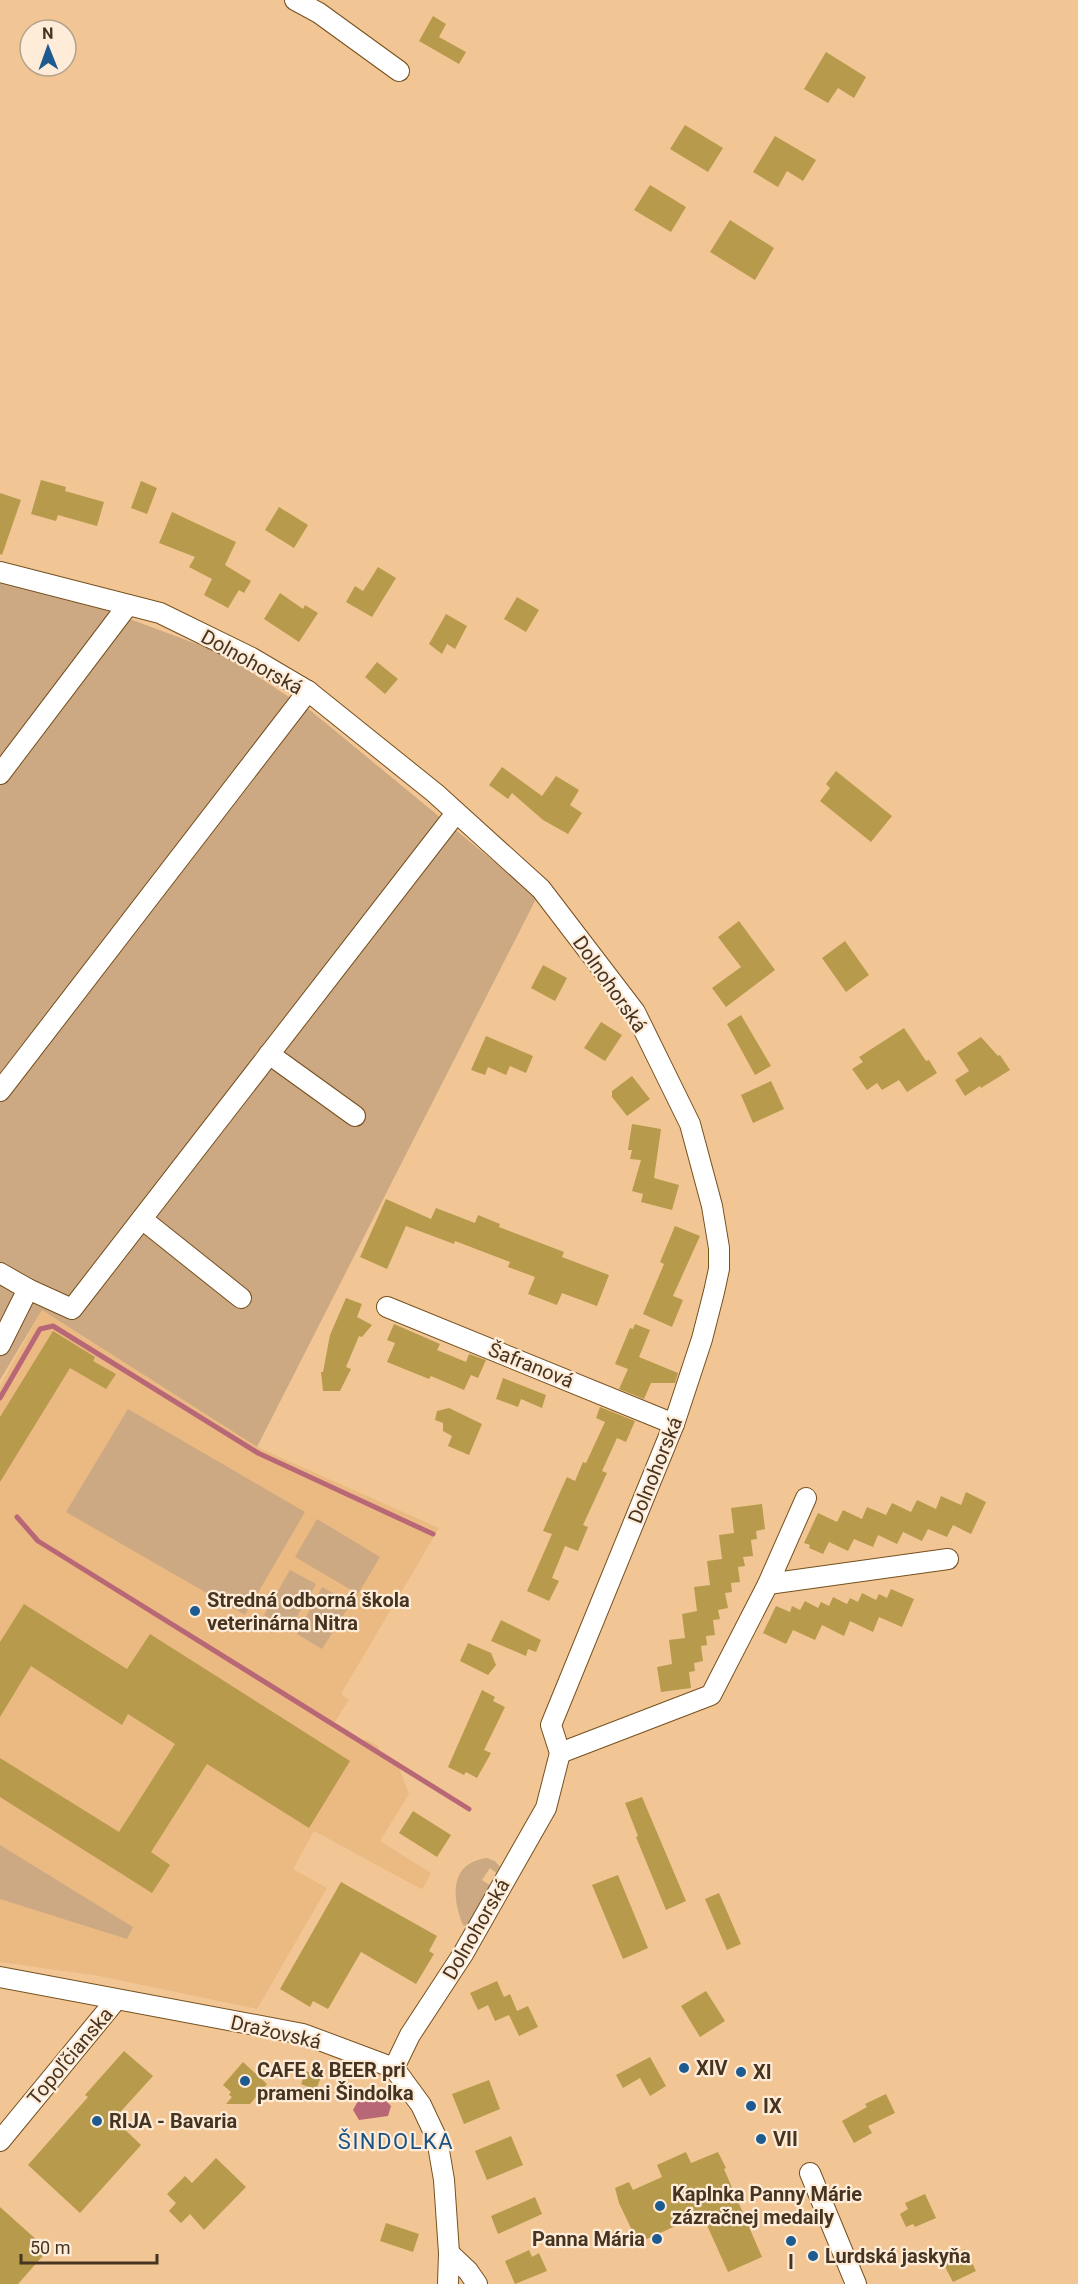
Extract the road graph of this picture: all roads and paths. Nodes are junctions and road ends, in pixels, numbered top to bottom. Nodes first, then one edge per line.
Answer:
1 (295, 0) edge
2 (399, 71) dead end
3 (0, 572) edge
4 (128, 605) junction
5 (308, 691) junction
6 (0, 774) edge
7 (456, 813) junction
8 (269, 1054) junction
9 (0, 1091) edge
10 (355, 1116) dead end
11 (141, 1219) junction
12 (0, 1273) edge
13 (28, 1289) junction
14 (241, 1298) dead end
15 (387, 1307) dead end
16 (0, 1345) edge
17 (674, 1424) junction
18 (806, 1498) dead end
19 (948, 1559) dead end
20 (768, 1584) junction
21 (560, 1753) junction
22 (0, 1977) edge
23 (116, 2000) junction
24 (394, 2068) junction
25 (0, 2141) edge
26 (810, 2173) dead end
27 (448, 2253) junction
28 (448, 2284) edge
29 (477, 2284) edge
30 (856, 2284) edge

1 - 2 street
3 - 4 street, Dolnohorská
4 - 5 street, Dolnohorská
4 - 6 street
5 - 7 street, Dolnohorská
5 - 9 street
7 - 8 street
7 - 17 street, Dolnohorská
8 - 10 street
8 - 11 street
11 - 13 street
11 - 14 street
12 - 13 street
13 - 16 street
15 - 17 street, Šafranová
17 - 21 street, Dolnohorská
18 - 20 street
19 - 20 street
20 - 21 street
21 - 24 street, Dolnohorská
22 - 23 street, Dražovská
23 - 24 street, Dražovská
23 - 25 street, Topoľčianska
24 - 27 street
26 - 30 street
27 - 28 street
27 - 29 street

